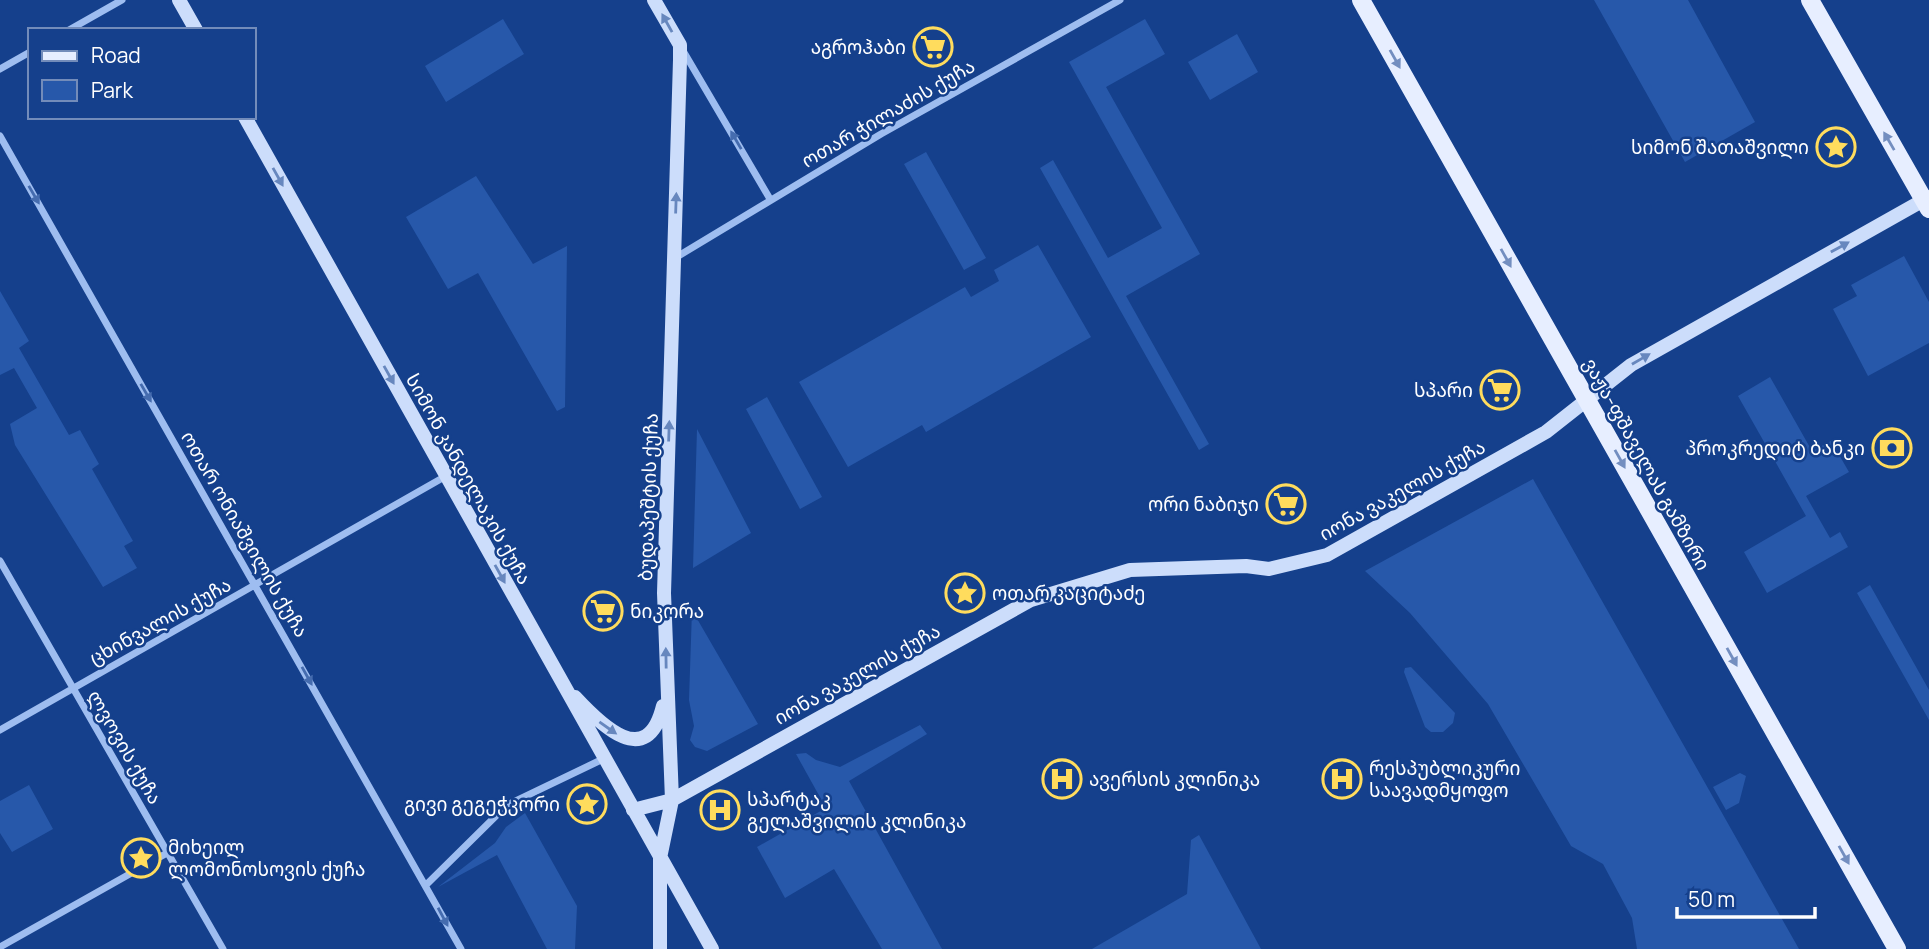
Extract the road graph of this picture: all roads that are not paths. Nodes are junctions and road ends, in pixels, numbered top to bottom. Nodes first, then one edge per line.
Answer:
1 (122, 0) edge
2 (179, 0) edge
3 (654, 0) edge
4 (1121, 0) edge
5 (1361, 0) edge
6 (1810, 0) edge
7 (73, 28) edge
8 (195, 28) edge
9 (680, 45) junction
10 (28, 53) edge
11 (0, 69) edge
12 (245, 119) edge
13 (0, 136) edge
14 (770, 199) junction
15 (1927, 202) edge
16 (674, 258) junction
17 (1587, 399) junction
18 (446, 476) junction
19 (0, 561) edge
20 (256, 585) junction
21 (560, 680) junction
22 (73, 688) junction
23 (666, 694) junction
24 (0, 730) edge
25 (603, 759) junction
26 (672, 800) junction
27 (633, 810) junction
28 (167, 853) junction
29 (660, 858) junction
30 (426, 885) junction
31 (0, 947) edge
32 (223, 949) edge
33 (461, 949) edge
34 (660, 949) edge
35 (712, 949) edge
36 (1897, 949) edge

1 - 7 street
2 - 8 main road
9 -> 3 main road
4 - 14 street, ოთარ ჭილაძის ქუჩა
5 -> 17 main road, ვაჟა-ფშაველას გამზირი
15 -> 6 main road
14 -> 9 street
16 -> 9 main road, ბუდაპეშტის ქუჩა
10 - 11 street
12 -> 18 main road, სიმონ კანდელაკის ქუჩა
13 -> 20 street, ოთარ ონიაშვილის ქუჩა
14 - 16 street, ოთარ ჭილაძის ქუჩა
17 -> 15 main road, იონა ვაკელის ქუჩა
23 -> 16 main road, ბუდაპეშტის ქუჩა
17 - 26 main road, იონა ვაკელის ქუჩა
17 -> 36 main road, ვაჟა-ფშაველას გამზირი
18 - 20 street, ცხინვალის ქუჩა
18 -> 21 main road, სიმონ კანდელაკის ქუჩა
19 - 22 street, ლვოვის ქუჩა
20 - 22 street, ცხინვალის ქუჩა
20 -> 30 street, ოთარ ონიაშვილის ქუჩა
21 -> 23 main road
21 - 25 main road, სიმონ კანდელაკის ქუჩა
22 - 24 street, ცხინვალის ქუჩა
22 - 28 street, ლვოვის ქუჩა
23 - 26 main road, ბუდაპეშტის ქუჩა
25 - 27 main road, სიმონ კანდელაკის ქუჩა
25 - 30 street
26 - 27 main road, იონა ვაკელის ქუჩა
26 - 29 main road, ბუდაპეშტის ქუჩა
27 - 29 main road, სიმონ კანდელაკის ქუჩა
28 - 31 street
28 - 32 street, ლვოვის ქუჩა
29 - 34 main road, ბუდაპეშტის ქუჩა
29 - 35 main road, სიმონ კანდელაკის ქუჩა
30 -> 33 street, ოთარ ონიაშვილის ქუჩა

